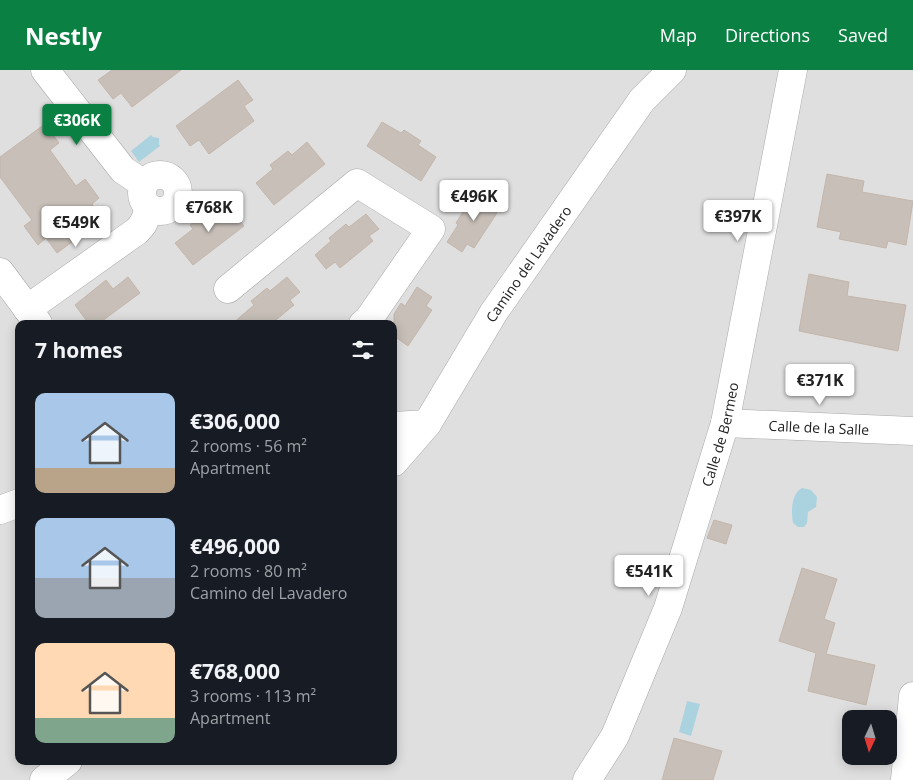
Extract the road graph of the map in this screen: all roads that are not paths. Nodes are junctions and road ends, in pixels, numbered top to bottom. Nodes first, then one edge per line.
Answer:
1 (45, 70) edge
2 (672, 70) edge
3 (792, 70) edge
4 (0, 272) edge
5 (228, 289) dead end
6 (33, 316) edge
7 (368, 320) edge
8 (725, 423) junction
9 (427, 424) junction
10 (397, 426) edge
11 (913, 431) edge
12 (397, 459) edge
13 (15, 505) edge
14 (0, 510) edge
15 (913, 696) edge
16 (63, 765) edge
17 (44, 780) edge
18 (588, 780) edge
19 (905, 780) edge

1 - 6 street
2 - 9 street, Camino del Lavadero
3 - 8 street, Calle de Bermeo
4 - 6 street
5 - 7 street
8 - 11 street, Calle de la Salle
8 - 18 street, Calle de Bermeo
9 - 10 street
9 - 12 street, Camino del Lavadero
13 - 14 street
15 - 19 street
16 - 17 street

